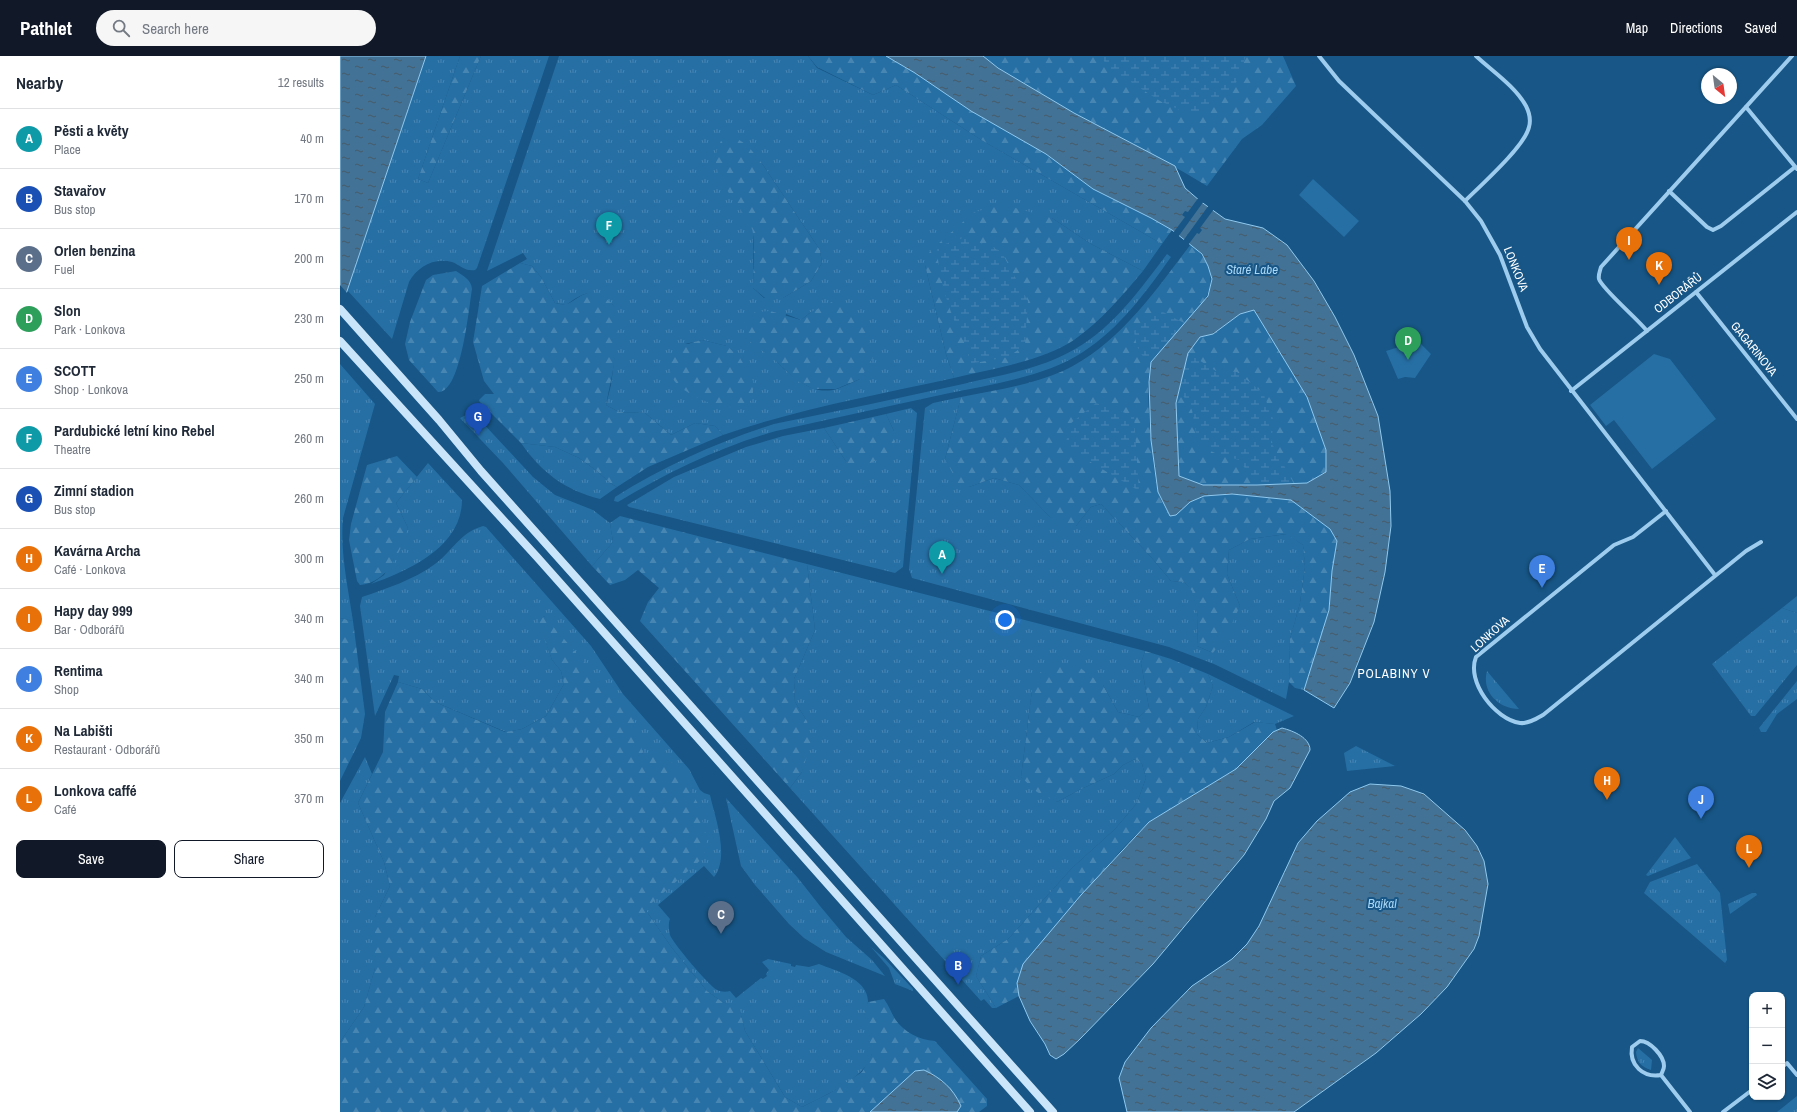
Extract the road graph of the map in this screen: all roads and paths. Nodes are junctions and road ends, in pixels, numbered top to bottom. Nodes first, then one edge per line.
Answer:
1 (1319, 56) edge
2 (1476, 56) edge
3 (1792, 56) edge
4 (1746, 107) junction
5 (1796, 168) edge
6 (1669, 191) junction
7 (1465, 201) junction
8 (1797, 212) edge
9 (1696, 292) junction
10 (340, 309) edge
11 (1647, 331) junction
12 (340, 341) edge
13 (1571, 391) junction
14 (1797, 419) edge
15 (1666, 511) junction
16 (1761, 542) dead end
17 (1715, 575) junction
18 (1785, 1065) edge
19 (1661, 1075) junction
20 (1797, 1075) edge
21 (1749, 1092) edge
22 (1030, 1112) edge
23 (1053, 1112) edge
24 (1690, 1112) edge
25 (1723, 1112) edge

1 - 7 street, LONKOVA
2 - 7 street
3 - 4 street
4 - 5 street
4 - 6 street
5 - 6 street
6 - 11 street
7 - 13 street, LONKOVA
8 - 9 street, ODBORÁŘŮ
9 - 11 street, ODBORÁŘŮ
9 - 14 street, GAGARINOVA
10 - 23 main road
11 - 13 street, ODBORÁŘŮ
12 - 22 main road
13 - 15 street, LONKOVA
15 - 17 street, LONKOVA
15 - 17 street, LONKOVA
16 - 17 street, LONKOVA
18 - 20 street
19 - 19 street
19 - 24 street
21 - 25 street

